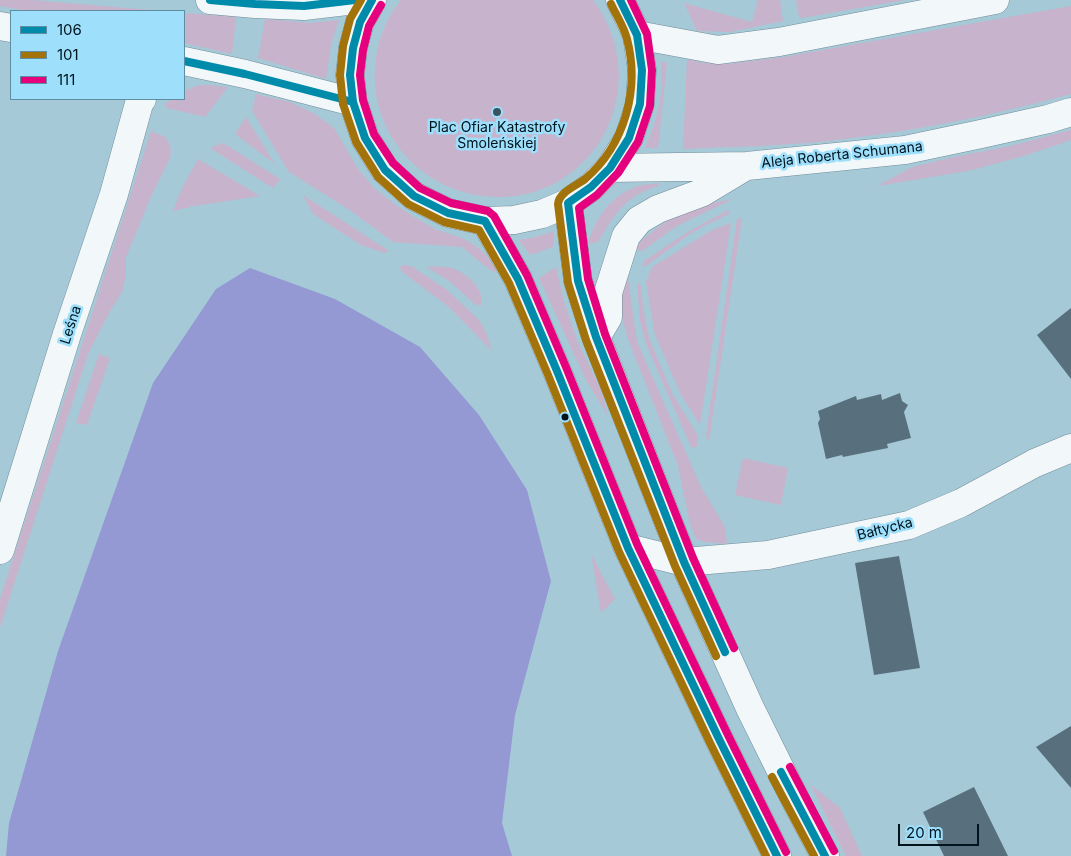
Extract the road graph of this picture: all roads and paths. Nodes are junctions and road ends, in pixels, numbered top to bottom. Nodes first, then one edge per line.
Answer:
1 (210, 0) edge
2 (355, 0) edge
3 (372, 0) edge
4 (620, 0) edge
5 (995, 0) edge
6 (637, 35) junction
7 (186, 63) edge
8 (140, 100) edge
9 (353, 102) junction
10 (1071, 112) edge
11 (747, 166) junction
12 (610, 168) junction
13 (568, 203) junction
14 (485, 221) junction
15 (596, 338) junction
16 (1071, 448) edge
17 (628, 548) junction
18 (0, 550) edge
19 (684, 562) junction
20 (777, 856) edge
21 (825, 856) edge

1 - 2 main road
3 - 9 main road
4 - 6 main road
5 - 6 main road
6 - 12 main road
7 - 9 main road
8 - 18 main road, Leśna
9 - 14 main road
10 - 11 main road, Aleja Roberta Schumana
11 - 12 main road, Aleja Roberta Schumana
11 - 15 main road
12 - 13 main road
13 - 14 main road
13 - 15 main road
14 - 17 main road
15 - 19 main road
16 - 19 main road, Bałtycka
17 - 19 main road, Bałtycka
17 - 20 main road
19 - 21 main road

